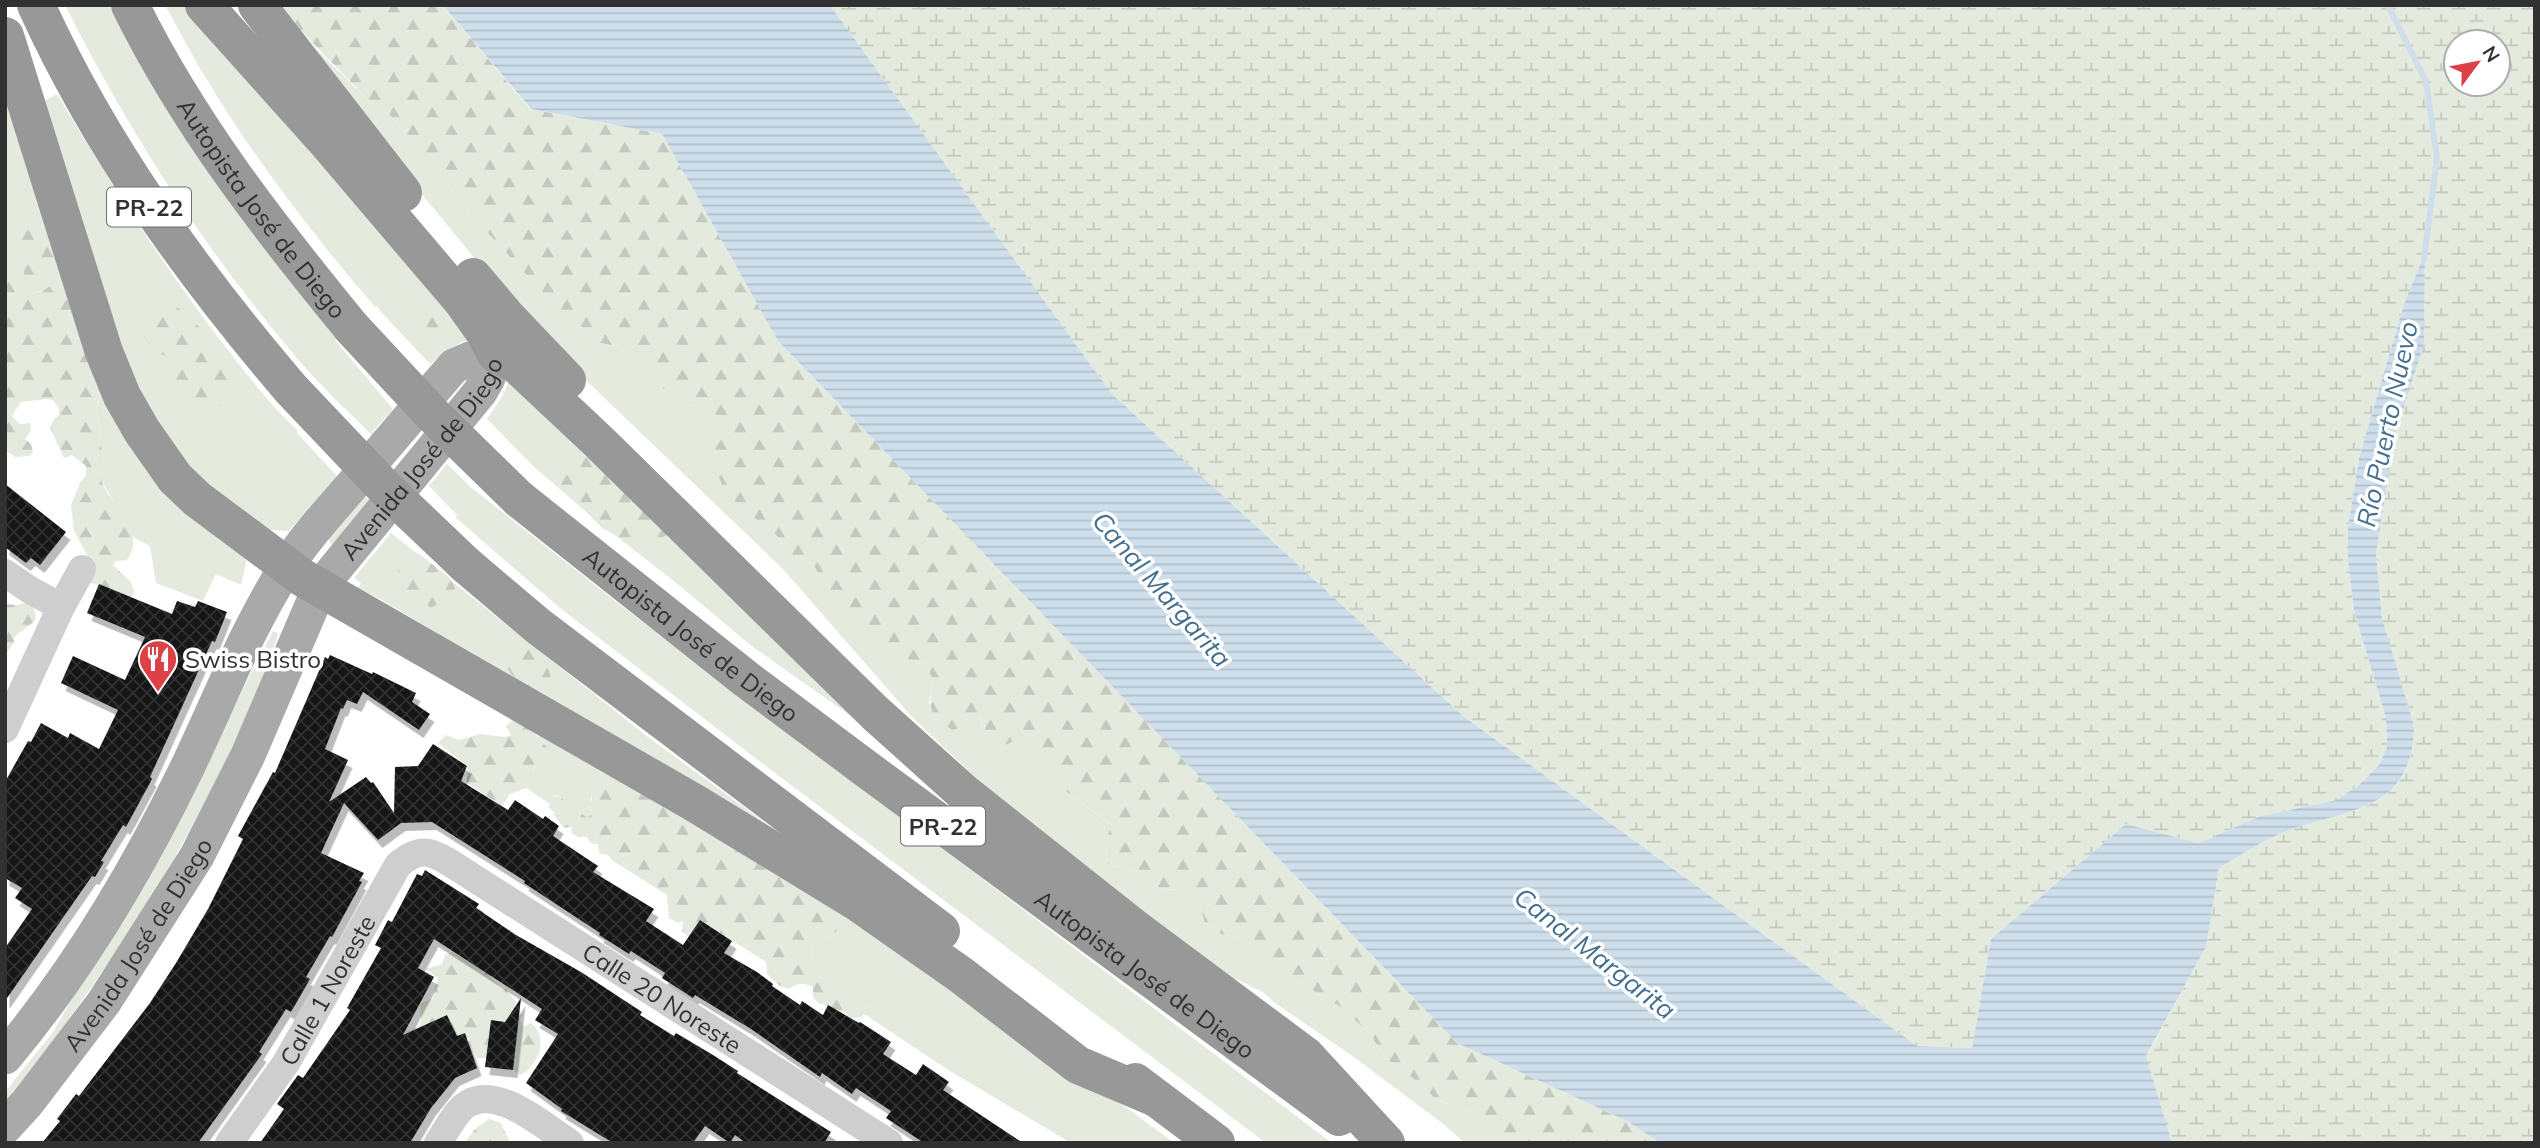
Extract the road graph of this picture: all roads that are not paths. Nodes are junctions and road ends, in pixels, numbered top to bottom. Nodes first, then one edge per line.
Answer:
1 (36, 5) edge
2 (130, 5) edge
3 (204, 5) edge
4 (230, 5) edge
5 (257, 5) edge
6 (5, 36) edge
7 (326, 141) junction
8 (496, 354) junction
9 (287, 566) junction
10 (82, 569) dead end
11 (5, 573) edge
12 (320, 587) junction
13 (61, 607) junction
14 (5, 729) edge
15 (1013, 833) junction
16 (434, 853) joint
17 (5, 1057) edge
18 (1156, 1098) junction
19 (5, 1127) edge
20 (229, 1143) edge
21 (439, 1143) edge
22 (570, 1143) edge
23 (889, 1143) edge
24 (1216, 1143) edge
25 (1375, 1143) edge
26 (1386, 1143) edge

1 - 18 highway, PR-22, bridge
2 - 25 highway, Autopista José de Diego / PR-22, bridge
3 - 7 highway
4 - 7 highway
5 - 15 highway
6 - 9 highway
7 - 8 highway
8 - 9 main road, Avenida José de Diego
8 - 12 main road, Avenida José de Diego
8 - 15 highway
9 - 12 highway
9 - 17 main road, Avenida José de Diego
10 - 13 street
11 - 13 street
12 - 18 highway
12 - 19 main road, Avenida José de Diego
13 - 14 street
15 - 26 highway
16 - 20 street, Calle 1 Noreste
16 - 23 street, Calle 20 Noreste
18 - 24 highway, PR-22
21 - 22 street

